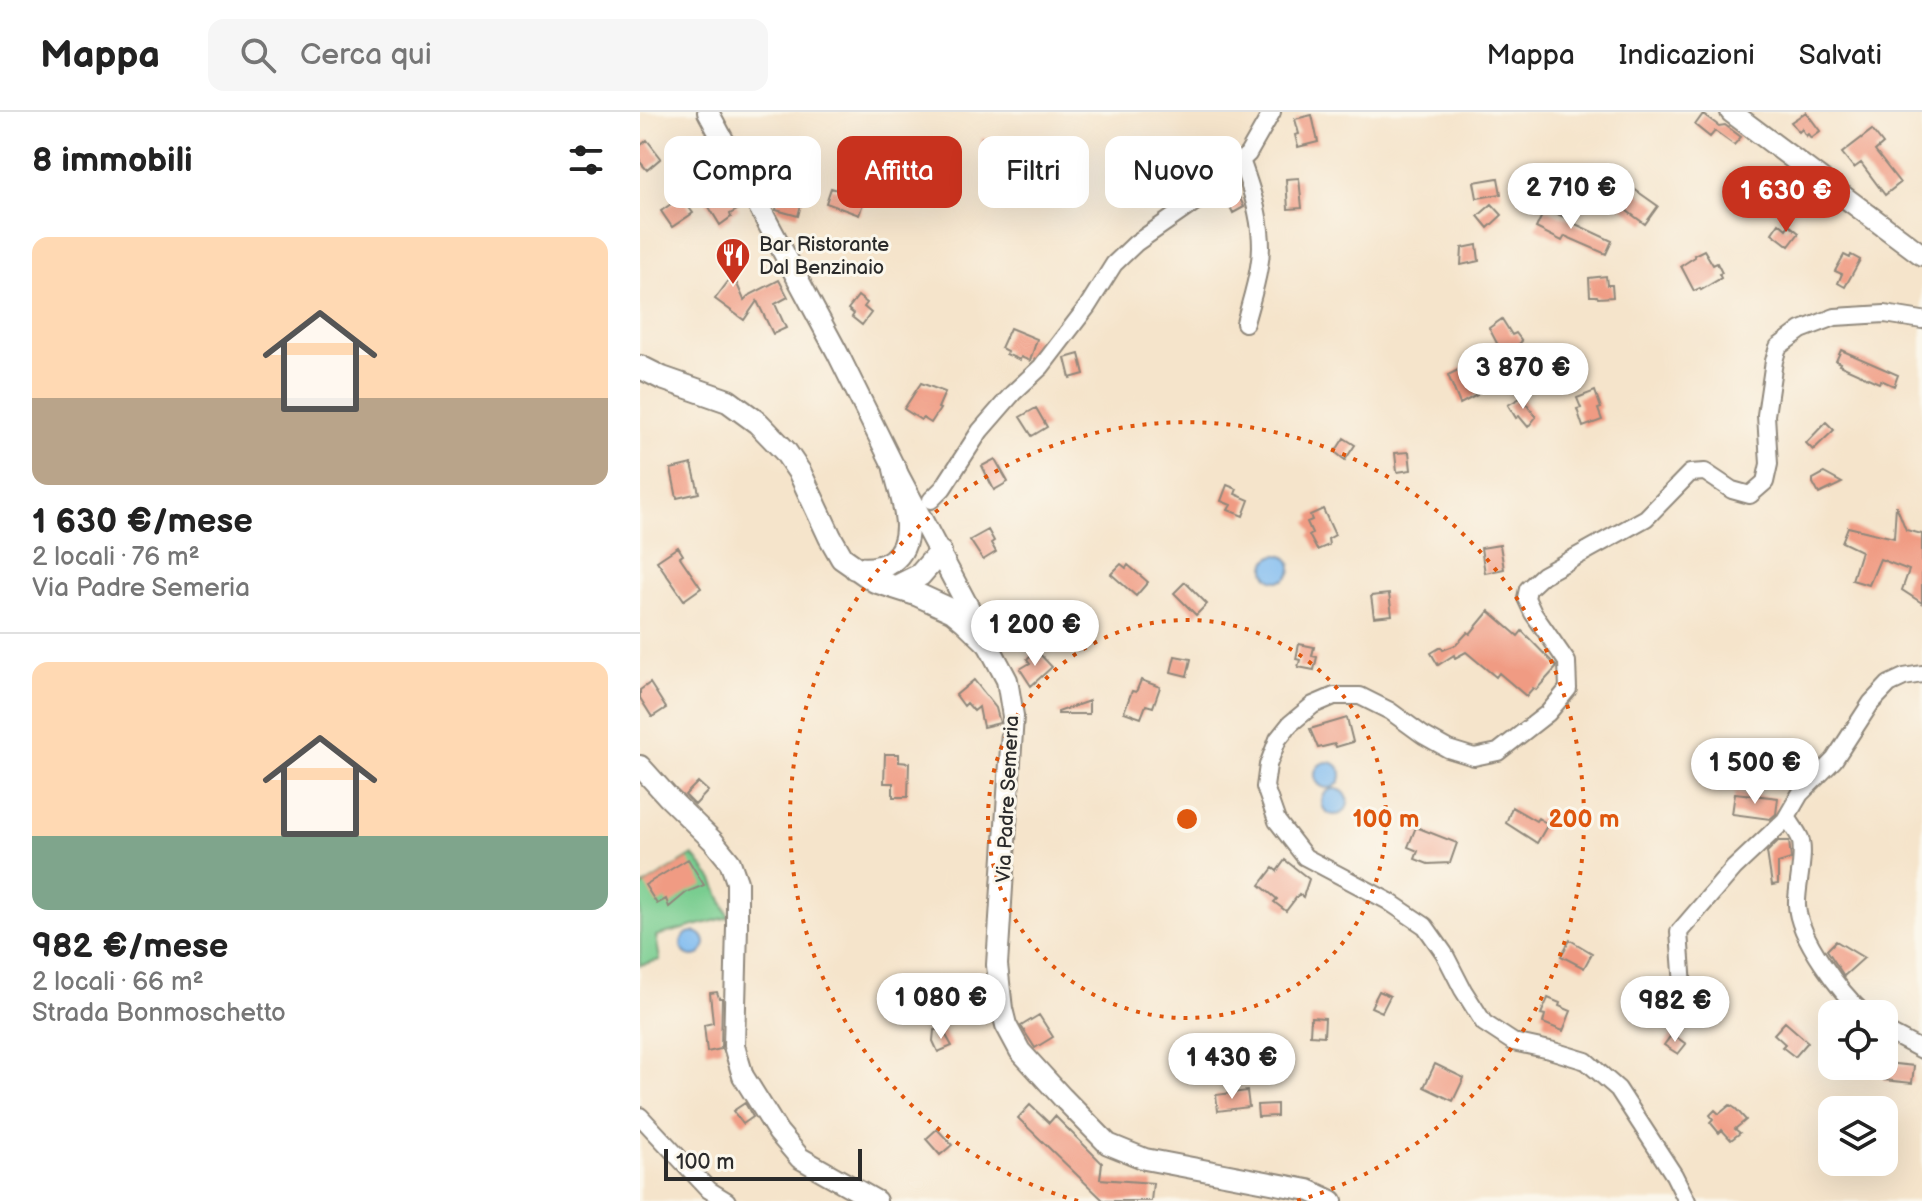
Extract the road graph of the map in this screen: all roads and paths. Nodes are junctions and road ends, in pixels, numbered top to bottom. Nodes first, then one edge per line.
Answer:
1 (708, 112) edge
2 (1272, 112) edge
3 (1731, 112) edge
4 (1242, 159) edge
5 (1242, 163) edge
6 (1186, 208) edge
7 (1922, 255) edge
8 (1922, 320) edge
9 (1245, 323) dead end
10 (640, 367) edge
11 (895, 469) junction
12 (931, 500) dead end
13 (940, 552) junction
14 (894, 560) junction
15 (855, 568) junction
16 (896, 587) junction
17 (991, 646) junction
18 (1922, 674) edge
19 (640, 766) edge
20 (1787, 817) junction
21 (1691, 995) dead end
22 (1850, 1000) edge
23 (1898, 1037) edge
24 (1922, 1050) edge
25 (640, 1116) edge
26 (711, 1196) edge
27 (727, 1201) edge
28 (876, 1201) edge
29 (1332, 1201) edge
30 (1687, 1201) edge

1 - 11 main road, Via Padre Semeria
2 - 4 street
3 - 7 main road
5 - 9 street
6 - 12 street
8 - 30 street
10 - 15 highway
11 - 13 main road, Via Padre Semeria
11 - 14 highway
13 - 14 highway
13 - 16 highway
13 - 17 main road, Via Padre Semeria
14 - 15 highway
15 - 16 highway
16 - 17 highway
17 - 29 main road, Via Padre Semeria
18 - 20 street
19 - 28 main road
20 - 21 street
20 - 22 street
23 - 24 street
25 - 26 street
26 - 27 street

